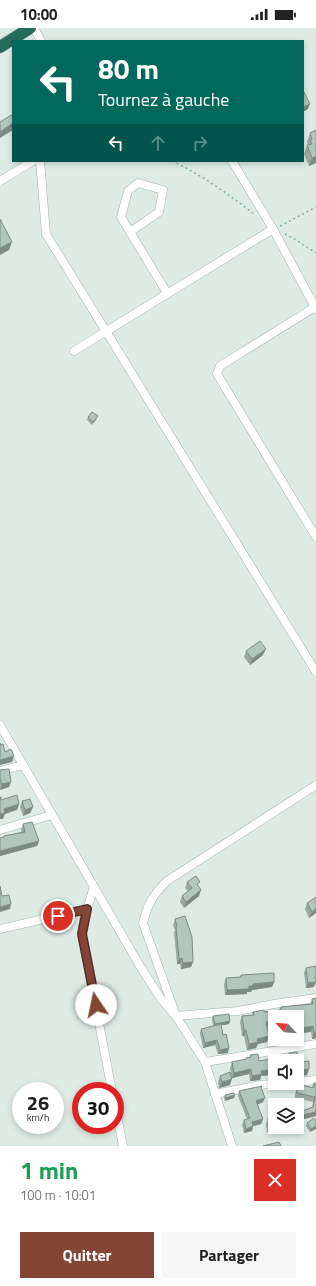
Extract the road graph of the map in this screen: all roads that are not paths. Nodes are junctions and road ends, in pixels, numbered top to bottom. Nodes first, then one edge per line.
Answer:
1 (30, 28) edge
2 (34, 28) edge
3 (40, 40) edge
4 (0, 48) edge
5 (31, 162) edge
6 (40, 162) edge
7 (233, 162) edge
8 (0, 181) edge
9 (273, 229) junction
10 (130, 232) junction
11 (167, 293) junction
12 (316, 308) edge
13 (105, 332) junction
14 (74, 351) dead end
15 (316, 537) edge
16 (316, 672) edge
17 (0, 725) edge
18 (23, 765) junction
19 (0, 772) edge
20 (316, 786) edge
21 (52, 814) junction
22 (0, 830) edge
23 (94, 887) junction
24 (87, 909) junction
25 (0, 929) edge
26 (316, 998) edge
27 (176, 1016) junction
28 (316, 1044) edge
29 (205, 1062) junction
30 (316, 1080) edge
31 (304, 1081) edge
32 (110, 1082) edge
33 (268, 1084) edge
34 (215, 1094) junction
35 (121, 1134) edge
36 (123, 1146) edge
37 (232, 1146) edge

1 - 4 highway
2 - 3 street
5 - 8 street
6 - 13 street
7 - 9 street
9 - 11 street
9 - 12 street
10 - 10 street
10 - 11 street
11 - 13 street
12 - 15 street
13 - 14 street
13 - 16 street
17 - 18 street
18 - 19 street
18 - 21 street
20 - 27 street
21 - 22 street
21 - 23 street
23 - 24 street
23 - 27 street
24 - 25 street
24 - 32 street
26 - 27 street
27 - 29 street
28 - 29 street
29 - 34 street
30 - 31 street
33 - 34 street
34 - 37 street
35 - 36 street

